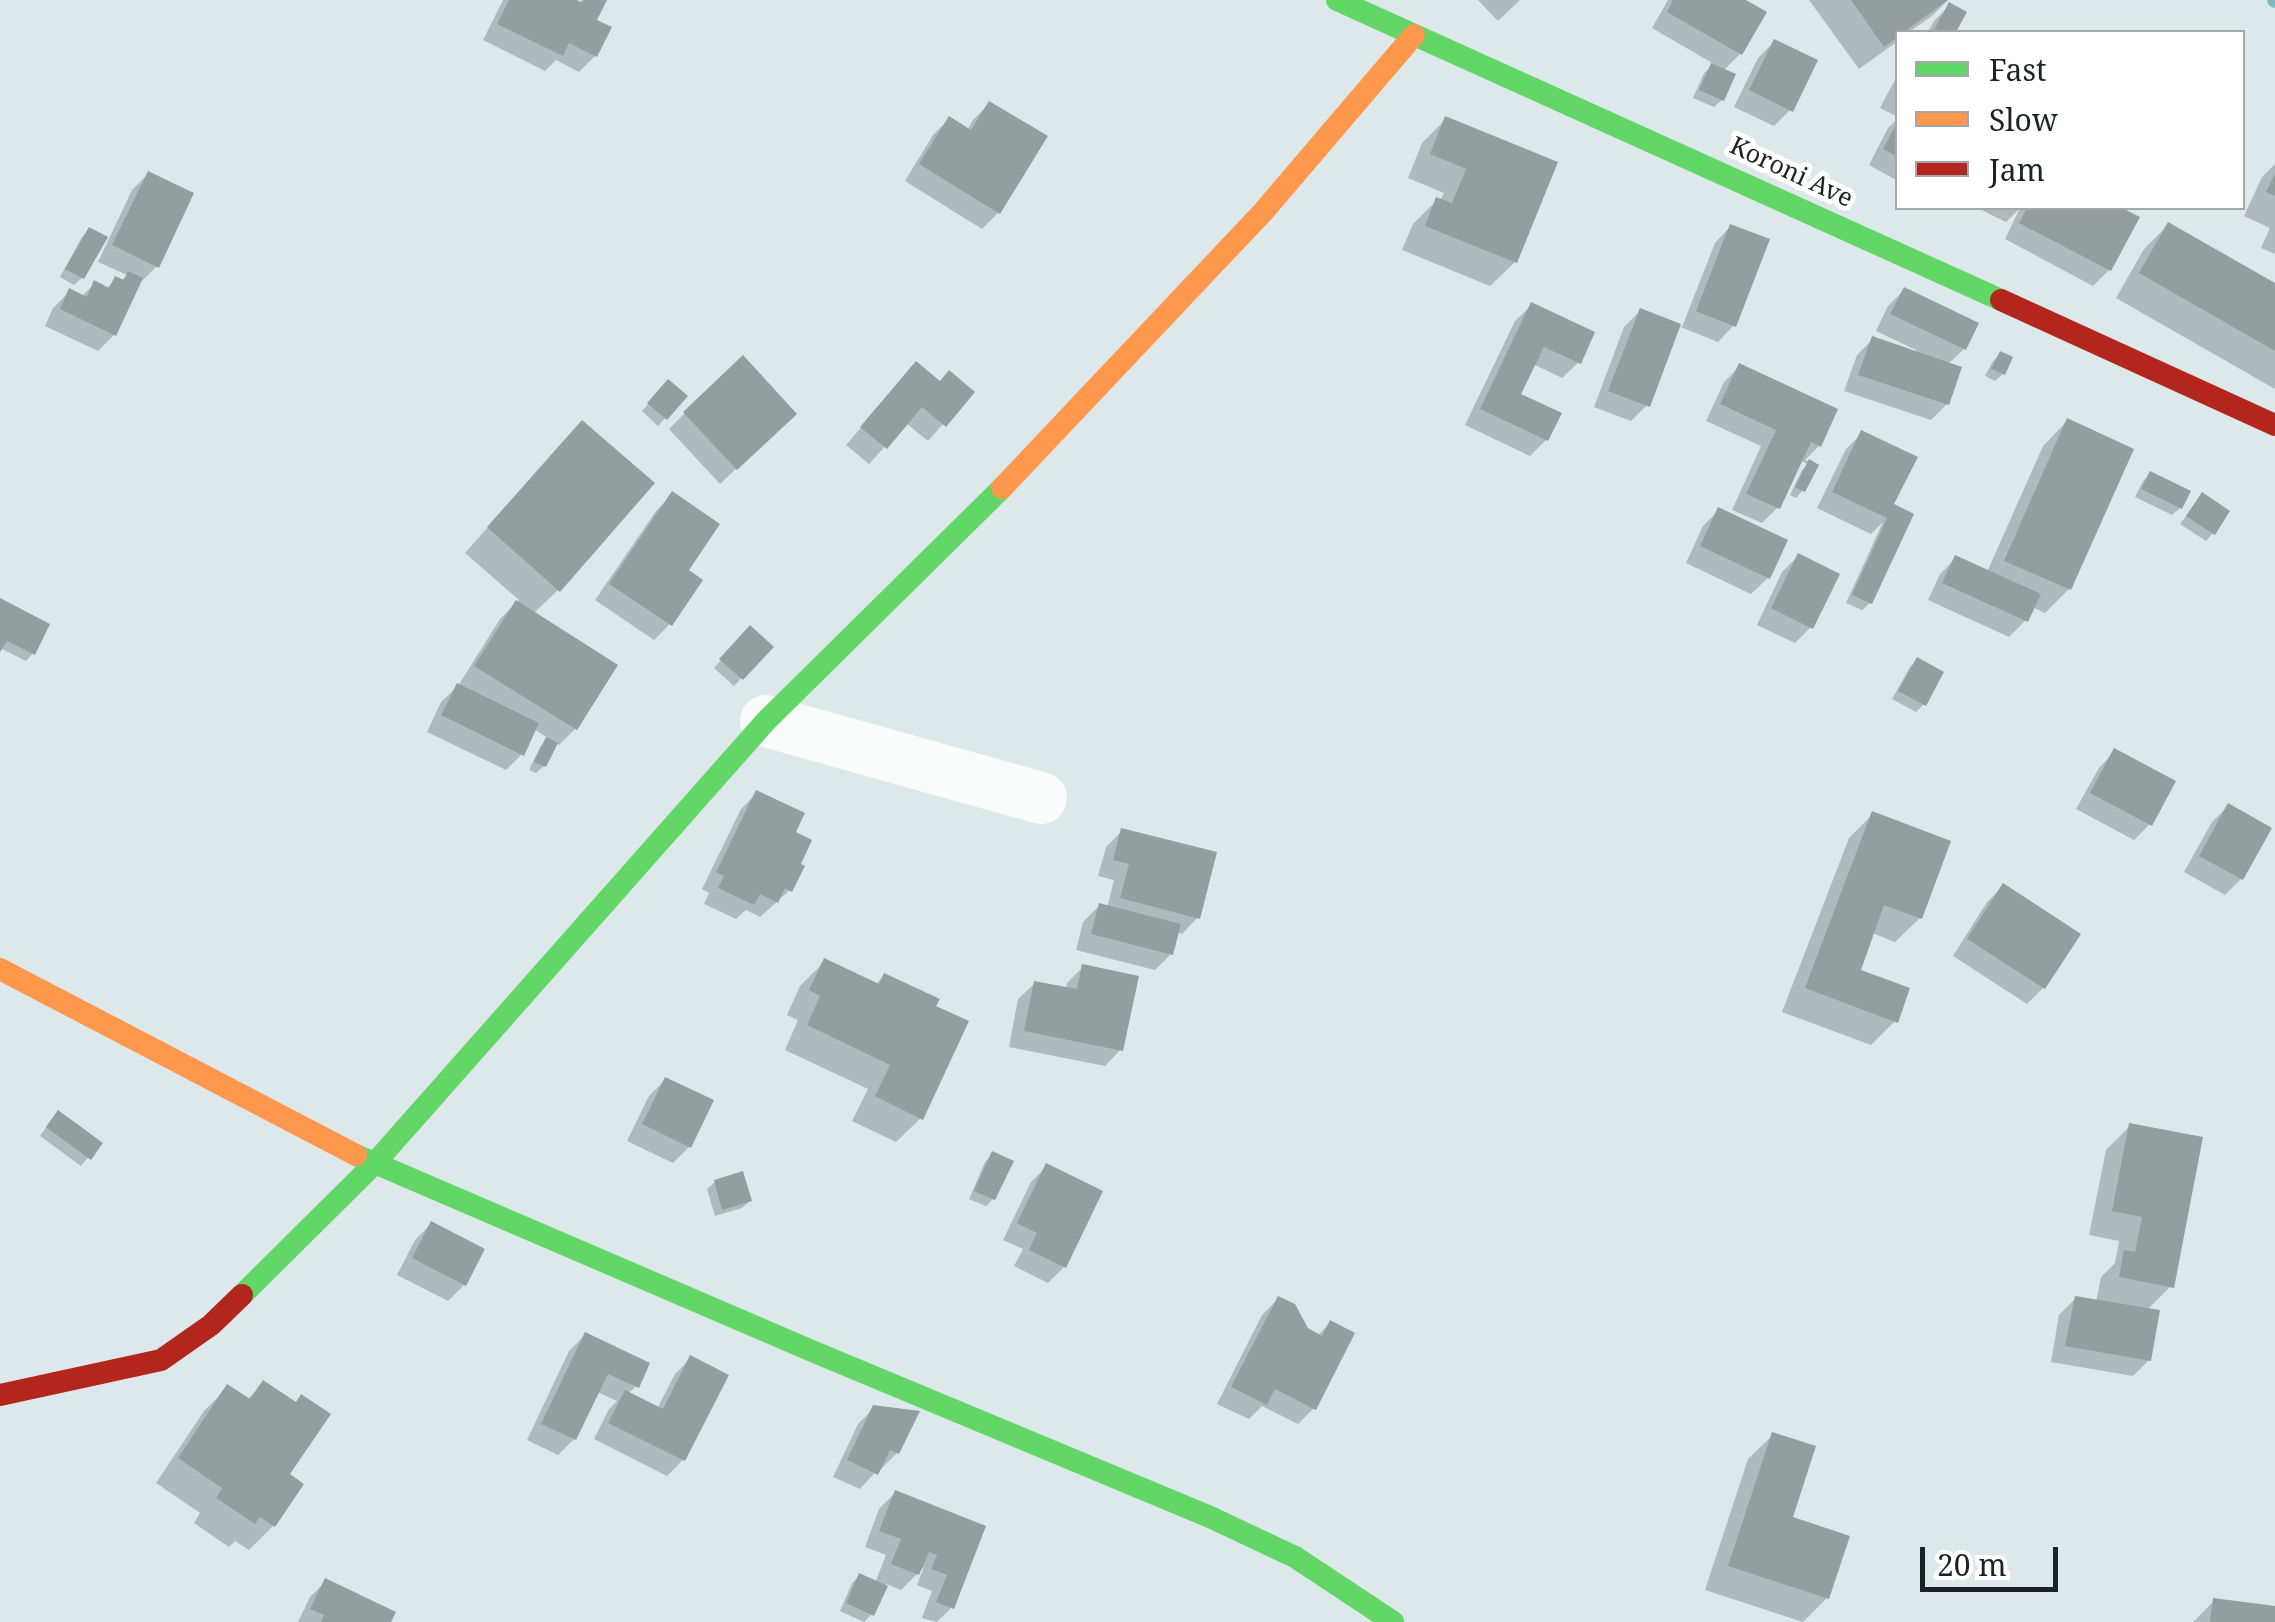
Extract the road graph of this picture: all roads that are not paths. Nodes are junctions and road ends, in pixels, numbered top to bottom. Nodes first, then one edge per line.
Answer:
1 (1337, 0) edge
2 (1414, 35) junction
3 (2275, 425) edge
4 (766, 720) junction
5 (1041, 798) dead end
6 (0, 968) edge
7 (374, 1164) junction
8 (0, 1395) edge
9 (1392, 1622) edge

1 - 2 street, Koroni Ave
2 - 3 street, Koroni Ave
2 - 4 street
4 - 5 street
4 - 7 street
6 - 7 street
7 - 8 street
7 - 9 street

